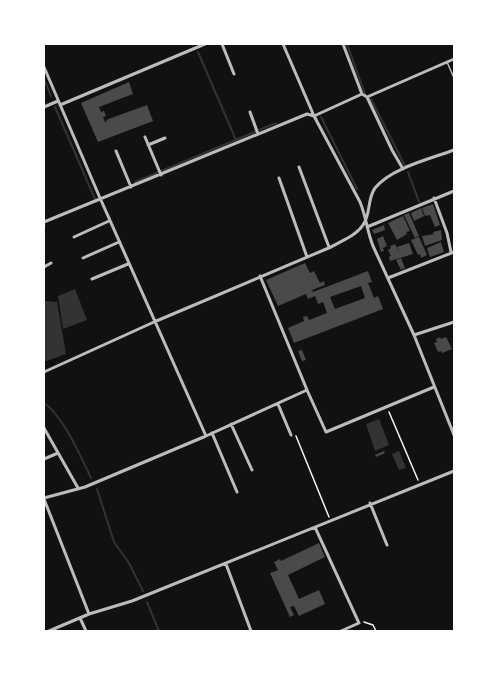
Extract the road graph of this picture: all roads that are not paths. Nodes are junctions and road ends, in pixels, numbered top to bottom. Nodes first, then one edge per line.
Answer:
1 (205, 44) edge
2 (222, 44) edge
3 (283, 44) edge
4 (343, 44) edge
5 (454, 59) edge
6 (447, 62) junction
7 (44, 67) edge
8 (234, 74) dead end
9 (454, 78) edge
10 (362, 94) junction
11 (367, 96) junction
12 (58, 101) junction
13 (60, 105) junction
14 (44, 107) edge
15 (250, 112) dead end
16 (314, 116) junction
17 (257, 132) junction
18 (145, 136) dead end
19 (165, 138) dead end
20 (148, 145) junction
21 (454, 150) edge
22 (116, 151) dead end
23 (299, 167) dead end
24 (404, 169) junction
25 (160, 173) junction
26 (279, 178) dead end
27 (131, 187) junction
28 (454, 191) edge
29 (100, 198) junction
30 (434, 198) junction
31 (366, 217) junction
32 (109, 221) junction
33 (44, 222) edge
34 (367, 227) junction
35 (74, 237) dead end
36 (119, 242) junction
37 (329, 248) junction
38 (453, 252) edge
39 (307, 257) junction
40 (83, 258) dead end
41 (51, 263) dead end
42 (128, 264) junction
43 (44, 267) edge
44 (260, 276) junction
45 (92, 278) dead end
46 (388, 278) junction
47 (154, 322) junction
48 (454, 322) edge
49 (414, 335) junction
50 (44, 372) edge
51 (434, 387) junction
52 (307, 390) junction
53 (278, 404) junction
54 (231, 424) junction
55 (44, 428) edge
56 (212, 433) junction
57 (454, 434) edge
58 (291, 435) road end
59 (206, 436) junction
60 (58, 453) junction
61 (44, 459) edge
62 (252, 470) dead end
63 (454, 471) edge
64 (78, 488) junction
65 (237, 492) dead end
66 (44, 498) edge
67 (370, 504) junction
68 (315, 527) junction
69 (387, 545) dead end
70 (226, 564) junction
71 (89, 614) junction
72 (80, 618) junction
73 (49, 631) edge
74 (86, 631) edge
75 (251, 631) edge
76 (341, 631) edge

1 - 13 street
2 - 8 street
3 - 16 street
4 - 10 street
5 - 6 street
6 - 9 lane
6 - 11 street
7 - 12 street
10 - 11 street
10 - 16 street
11 - 24 street
12 - 13 street
12 - 14 street
13 - 29 street
15 - 17 street
16 - 17 street
16 - 31 street
17 - 25 street
18 - 20 street
19 - 20 street
20 - 25 street
21 - 24 street
22 - 27 street
23 - 37 street
24 - 31 street
25 - 27 street
26 - 39 street
27 - 29 street
28 - 30 street
29 - 32 street
29 - 33 street
30 - 34 street
30 - 38 street
31 - 34 street
31 - 37 street
32 - 35 street
32 - 36 street
34 - 46 street
36 - 40 street
36 - 42 street
37 - 39 street
38 - 46 street
39 - 44 street
41 - 43 street
42 - 45 street
42 - 47 street
44 - 47 street
44 - 52 street
46 - 49 street
47 - 50 street
47 - 59 street
48 - 49 street
49 - 51 street
51 - 52 street
51 - 57 street
52 - 53 street
53 - 54 street
53 - 58 street
54 - 56 street
54 - 62 street
55 - 60 street
56 - 59 street
56 - 65 street
59 - 64 street
60 - 61 street
60 - 64 street
63 - 67 street
64 - 66 street
66 - 71 street
67 - 68 street
67 - 69 street
68 - 70 street
68 - 76 street
70 - 71 street
70 - 75 street
71 - 72 street
72 - 73 street
72 - 74 street

